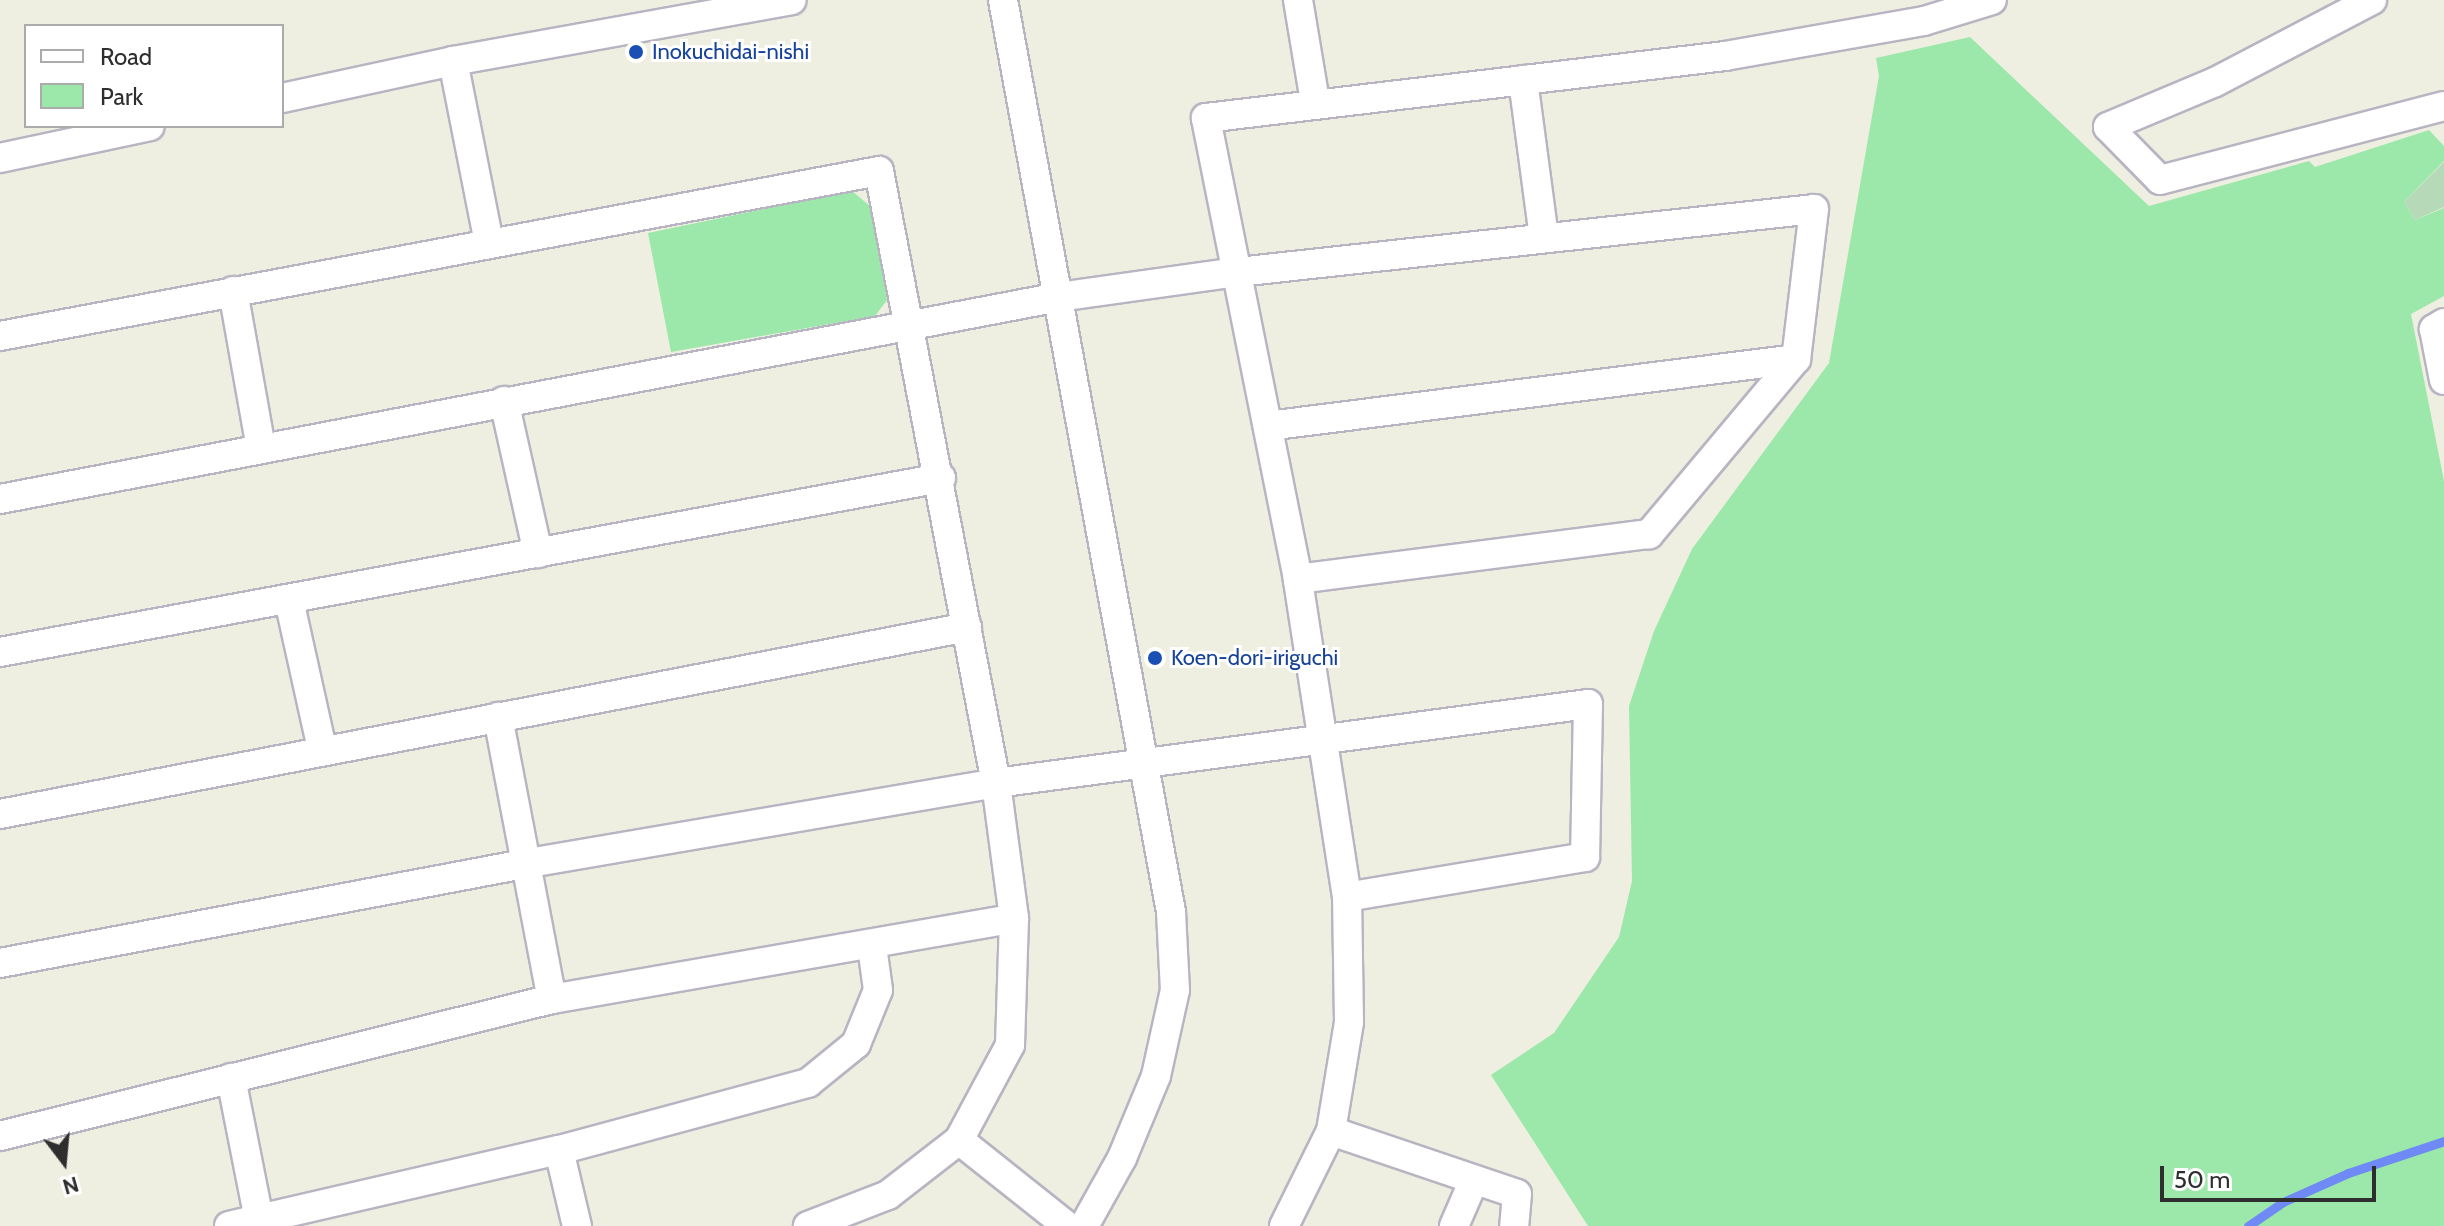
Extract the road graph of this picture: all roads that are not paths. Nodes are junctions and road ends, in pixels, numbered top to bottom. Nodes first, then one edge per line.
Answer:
1 (792, 0) edge
2 (1003, 0) edge
3 (1298, 0) edge
4 (1992, 0) edge
5 (2372, 0) edge
6 (1922, 10) edge
7 (453, 61) junction
8 (1523, 80) junction
9 (284, 98) edge
10 (1315, 102) junction
11 (2441, 112) edge
12 (141, 128) edge
13 (0, 158) edge
14 (1544, 238) junction
15 (489, 243) junction
16 (1238, 272) junction
17 (233, 291) junction
18 (1059, 297) junction
19 (912, 321) junction
20 (2444, 323) edge
21 (0, 336) edge
22 (1796, 359) junction
23 (2444, 380) edge
24 (504, 401) junction
25 (1268, 426) junction
26 (261, 448) junction
27 (941, 478) junction
28 (0, 499) edge
29 (538, 553) junction
30 (1298, 579) junction
31 (289, 600) junction
32 (967, 627) junction
33 (0, 652) edge
34 (498, 717) junction
35 (1323, 739) junction
36 (322, 749) junction
37 (1144, 761) junction
38 (996, 783) junction
39 (0, 814) edge
40 (529, 863) junction
41 (1347, 897) junction
42 (1014, 918) junction
43 (872, 946) junction
44 (0, 963) edge
45 (552, 999) junction
46 (231, 1078) junction
47 (1331, 1131) junction
48 (0, 1136) edge
49 (959, 1140) junction
50 (559, 1150) junction
51 (1474, 1180) junction
52 (259, 1219) junction
53 (229, 1226) edge
54 (577, 1226) edge
55 (808, 1226) edge
56 (1067, 1226) edge
57 (1084, 1226) edge
58 (1284, 1226) edge
59 (1454, 1226) edge
60 (1514, 1226) edge

1 - 7 street
2 - 18 street
3 - 10 street
4 - 6 street
5 - 11 street
6 - 8 street
7 - 9 street
7 - 15 street
8 - 10 street
8 - 14 street
10 - 16 street
12 - 13 street
14 - 16 street
14 - 22 street
15 - 17 street
15 - 19 street
16 - 18 street
16 - 25 street
17 - 21 street
17 - 26 street
18 - 19 street
18 - 37 street
19 - 24 street
19 - 27 street
20 - 23 street
22 - 25 street
22 - 30 street
24 - 26 street
24 - 29 street
25 - 30 street
26 - 28 street
27 - 29 street
27 - 32 street
29 - 31 street
30 - 35 street
31 - 33 street
31 - 36 street
32 - 34 street
32 - 38 street
34 - 36 street
34 - 40 street
35 - 37 street
35 - 41 street
35 - 41 street
36 - 39 street
37 - 38 street
37 - 57 street
38 - 40 street
38 - 42 street
40 - 44 street
40 - 45 street
41 - 47 street
42 - 43 street
42 - 49 street
43 - 45 street
43 - 50 street
45 - 46 street
46 - 48 street
46 - 52 street
47 - 51 street
47 - 58 street
49 - 55 street
49 - 56 street
50 - 52 street
50 - 54 street
51 - 59 street
51 - 60 street
52 - 53 street

